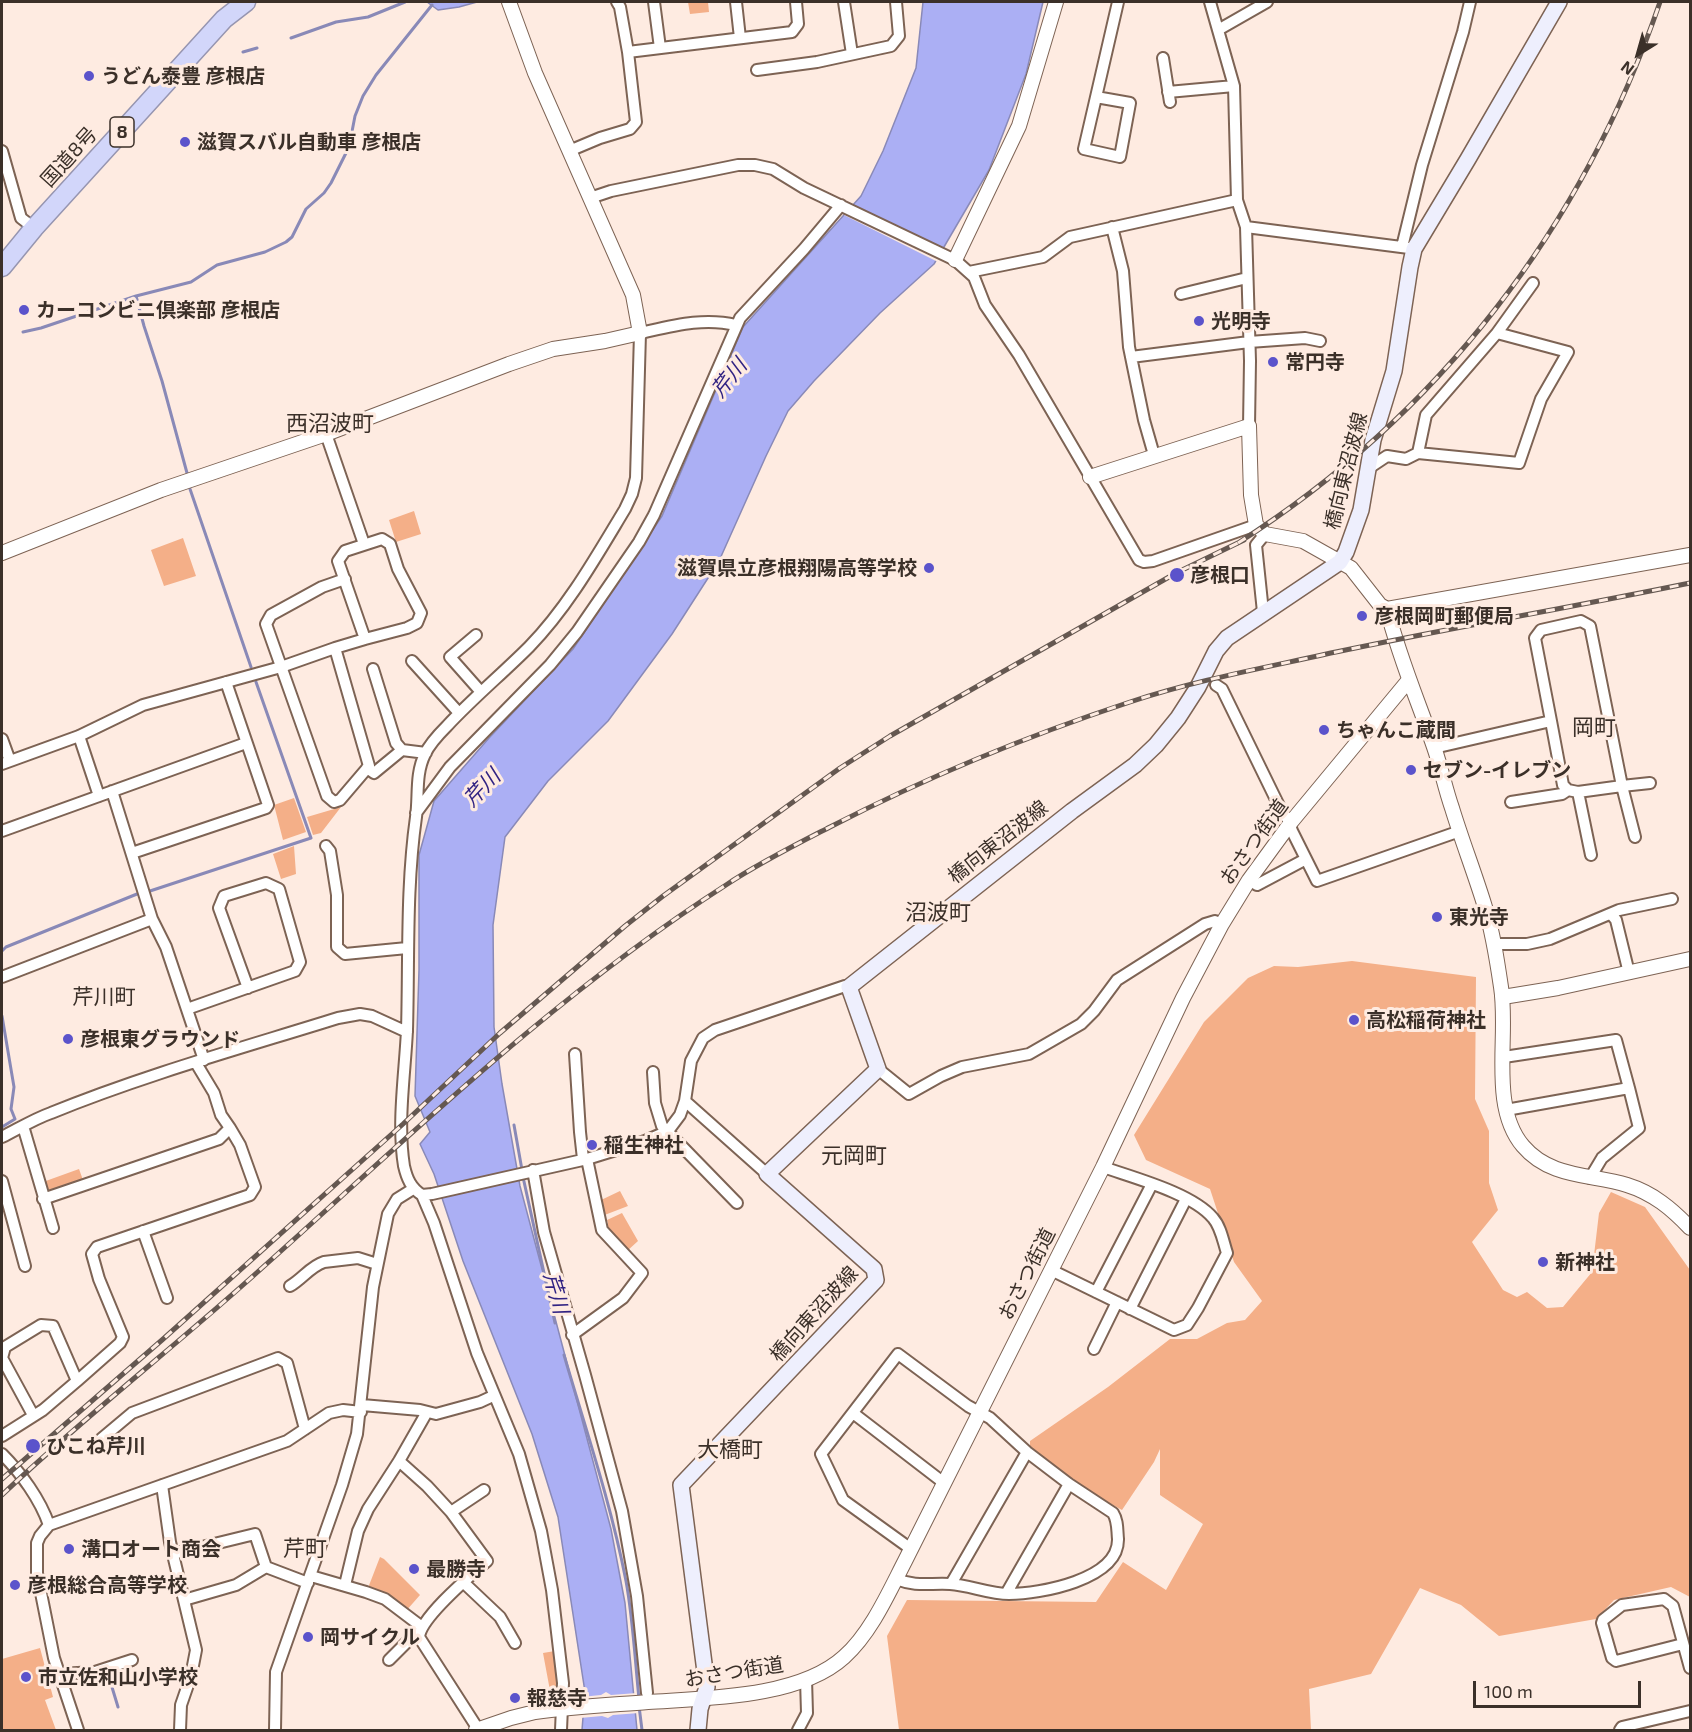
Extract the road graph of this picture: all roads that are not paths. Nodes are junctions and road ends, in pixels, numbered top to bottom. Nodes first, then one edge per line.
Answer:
1 (246, 2) edge
2 (509, 2) edge
3 (617, 2) edge
4 (654, 2) edge
5 (736, 2) edge
6 (796, 2) edge
7 (843, 2) edge
8 (896, 2) edge
9 (1056, 2) edge
10 (1118, 2) edge
11 (1210, 2) edge
12 (1267, 2) edge
13 (1470, 2) edge
14 (1559, 2) edge
15 (1218, 30) junction
16 (740, 38) junction
17 (660, 48) junction
18 (628, 52) junction
19 (852, 54) junction
20 (1163, 58) dead end
21 (756, 70) dead end
22 (1234, 86) junction
23 (1096, 96) junction
24 (2, 151) edge
25 (569, 151) junction
26 (590, 198) junction
27 (1237, 200) junction
28 (845, 207) junction
29 (1112, 227) junction
30 (1246, 227) junction
31 (34, 228) junction
32 (1408, 248) junction
33 (949, 258) junction
34 (2, 267) edge
35 (969, 272) junction
36 (1247, 278) junction
37 (1533, 283) dead end
38 (1180, 294) dead end
39 (736, 325) junction
40 (640, 333) junction
41 (1497, 333) junction
42 (1320, 341) dead end
43 (1249, 342) junction
44 (1131, 357) junction
45 (1249, 426) junction
46 (326, 434) junction
47 (1418, 453) junction
48 (1154, 455) junction
49 (1369, 468) junction
50 (1090, 477) junction
51 (1260, 530) junction
52 (364, 544) junction
53 (2, 553) edge
54 (1690, 555) edge
55 (1340, 562) junction
56 (345, 579) junction
57 (1387, 609) junction
58 (1263, 612) junction
59 (476, 635) dead end
60 (365, 639) junction
61 (335, 648) junction
62 (412, 662) dead end
63 (281, 667) junction
64 (373, 669) dead end
65 (1408, 681) junction
66 (226, 682) junction
67 (1216, 685) dead end
68 (481, 692) junction
69 (459, 713) junction
70 (1551, 721) junction
71 (79, 736) junction
72 (2, 740) edge
73 (246, 743) junction
74 (1434, 748) junction
75 (402, 750) junction
76 (426, 753) junction
77 (6, 762) edge
78 (367, 768) junction
79 (1650, 783) dead end
80 (1622, 786) junction
81 (112, 791) junction
82 (1573, 791) junction
83 (99, 796) junction
84 (1511, 802) dead end
85 (416, 813) junction
86 (1290, 823) junction
87 (2, 831) edge
88 (1460, 831) junction
89 (1635, 837) dead end
90 (326, 846) dead end
91 (132, 853) junction
92 (1591, 855) dead end
93 (1306, 859) junction
94 (1249, 880) junction
95 (1672, 899) dead end
96 (1611, 914) junction
97 (152, 919) junction
98 (1222, 924) junction
99 (1494, 944) junction
100 (407, 948) junction
101 (1690, 959) edge
102 (1629, 973) junction
103 (2, 977) edge
104 (849, 987) junction
105 (248, 988) junction
106 (1503, 997) junction
107 (187, 1009) junction
108 (407, 1032) junction
109 (575, 1054) dead end
110 (1504, 1057) junction
111 (200, 1061) junction
112 (878, 1069) junction
113 (653, 1072) dead end
114 (1629, 1088) junction
115 (685, 1101) junction
116 (1506, 1110) junction
117 (23, 1126) junction
118 (230, 1128) junction
119 (668, 1131) junction
120 (2, 1137) edge
121 (585, 1159) junction
122 (1103, 1167) junction
123 (529, 1171) junction
124 (767, 1174) junction
125 (1590, 1178) junction
126 (2, 1181) edge
127 (1152, 1184) junction
128 (422, 1193) junction
129 (44, 1199) junction
130 (1186, 1199) junction
131 (737, 1203) dead end
132 (53, 1227) dead end
133 (1690, 1228) edge
134 (144, 1231) junction
135 (376, 1264) junction
136 (25, 1266) dead end
137 (1051, 1270) junction
138 (290, 1286) dead end
139 (1096, 1292) junction
140 (167, 1298) dead end
141 (1117, 1302) junction
142 (1130, 1309) junction
143 (572, 1335) junction
144 (1094, 1349) dead end
145 (2, 1358) edge
146 (77, 1381) junction
147 (493, 1396) junction
148 (361, 1409) junction
149 (427, 1412) junction
150 (853, 1413) junction
151 (979, 1413) junction
152 (33, 1415) junction
153 (305, 1429) junction
154 (2, 1436) edge
155 (101, 1439) dead end
156 (1027, 1452) junction
157 (3, 1458) edge
158 (399, 1461) junction
159 (944, 1483) junction
160 (1069, 1484) junction
161 (162, 1485) junction
162 (484, 1490) dead end
163 (451, 1512) junction
164 (49, 1525) junction
165 (911, 1549) junction
166 (173, 1554) junction
167 (266, 1567) junction
168 (309, 1579) junction
169 (896, 1579) junction
170 (463, 1582) junction
171 (951, 1584) junction
172 (345, 1585) junction
173 (1006, 1594) junction
174 (184, 1600) junction
175 (421, 1631) junction
176 (515, 1643) dead end
177 (1683, 1644) junction
178 (132, 1660) dead end
179 (389, 1660) dead end
180 (1690, 1668) edge
181 (60, 1674) junction
182 (806, 1679) junction
183 (645, 1698) junction
184 (705, 1699) junction
185 (567, 1708) junction
186 (1690, 1712) edge
187 (477, 1730) edge
188 (78, 1731) edge
189 (180, 1731) edge
190 (275, 1731) edge
191 (561, 1731) edge
192 (698, 1731) edge
193 (798, 1731) edge
194 (1620, 1731) edge

1 - 31 highway, 国道8号 / 8
2 - 25 street
3 - 18 street
4 - 17 street
5 - 16 street
6 - 16 street
7 - 19 street
8 - 19 street
9 - 33 street
10 - 23 street
11 - 15 street
12 - 15 street
13 - 32 street
14 - 32 main road, 橋向東沼波線
15 - 22 street
16 - 17 street
17 - 18 street
18 - 25 street
19 - 21 street
20 - 22 street
22 - 27 street
23 - 23 street
24 - 31 street
25 - 26 street
26 - 28 street
26 - 40 street
27 - 29 street
27 - 30 street
28 - 33 street
28 - 39 street
29 - 35 street
29 - 44 street
30 - 32 street
30 - 36 street
31 - 34 highway, 国道8号 / 8
32 - 49 main road, 橋向東沼波線
33 - 35 street
35 - 50 street
36 - 38 street
36 - 43 street
37 - 41 street
39 - 40 street
39 - 85 street
40 - 46 street
40 - 68 street
41 - 47 street
41 - 47 street
42 - 43 street
43 - 44 street
43 - 45 street
44 - 48 street
45 - 48 street
45 - 51 street
46 - 52 street
46 - 53 street
47 - 49 street
48 - 50 street
49 - 55 main road, 橋向東沼波線
50 - 51 street
51 - 55 street
51 - 58 street
52 - 56 street
52 - 60 street
54 - 57 street
55 - 57 street
55 - 58 main road, 橋向東沼波線
56 - 60 street
56 - 63 street
57 - 65 street
58 - 104 main road, 橋向東沼波線
59 - 68 street
60 - 61 street
61 - 63 street
61 - 78 street
62 - 69 street
63 - 66 street
63 - 78 street
64 - 75 street
65 - 74 street
65 - 86 street, おさつ街道
66 - 71 street
66 - 73 street
67 - 86 street
68 - 69 street
69 - 76 street
70 - 74 street
70 - 80 street
70 - 82 street
71 - 77 street
71 - 83 street
72 - 77 street
73 - 81 street
73 - 91 street
74 - 88 street
75 - 76 street
75 - 78 street
76 - 85 street
79 - 80 street
80 - 82 street
80 - 89 street
81 - 83 street
81 - 91 street
82 - 84 street
82 - 92 street
83 - 87 street
85 - 100 street
86 - 93 street
86 - 94 street, おさつ街道
88 - 93 street
88 - 99 street
90 - 100 street
91 - 97 street
93 - 94 street
94 - 98 street, おさつ街道
95 - 96 street
96 - 99 street
96 - 102 street
97 - 103 street
97 - 107 street
98 - 112 street
98 - 122 street, おさつ街道
99 - 106 street
100 - 108 street
101 - 102 street
102 - 106 street
104 - 112 main road
104 - 115 street
105 - 105 street
105 - 107 street
106 - 110 street
107 - 111 street
108 - 111 street
108 - 128 street
109 - 121 street
110 - 114 street
110 - 116 street
111 - 117 street
111 - 118 street
112 - 124 main road
113 - 119 street
114 - 116 street
114 - 125 street
115 - 119 street
115 - 124 street
116 - 125 street
117 - 120 street
117 - 129 street
118 - 129 street
118 - 134 street
119 - 121 street
119 - 131 street
121 - 123 street
121 - 143 street
122 - 127 street
122 - 137 street, おさつ街道
123 - 128 street
123 - 143 street
124 - 184 main road, 橋向東沼波線
125 - 133 street
126 - 136 street
127 - 130 street
127 - 139 street
128 - 135 street
128 - 147 street
129 - 132 street
130 - 142 street
130 - 142 street
134 - 140 street
134 - 146 street
135 - 138 street
135 - 148 street
137 - 139 street
137 - 151 street, おさつ街道
139 - 141 street
141 - 142 street
141 - 144 street
143 - 183 street
145 - 146 street
145 - 152 street
146 - 152 street
147 - 149 street
147 - 185 street
148 - 149 street
148 - 153 street
148 - 168 street
149 - 158 street
150 - 151 street
150 - 159 street
150 - 165 street
151 - 156 street
151 - 159 street, おさつ街道
152 - 154 street
153 - 155 street
153 - 161 street
156 - 160 street
156 - 171 street
157 - 164 street
158 - 163 street
158 - 172 street
159 - 165 street, おさつ街道
160 - 173 street
160 - 173 street
161 - 164 street
161 - 166 street
162 - 163 street
163 - 170 street
164 - 181 street
165 - 169 street, おさつ街道
166 - 167 street
166 - 174 street
167 - 168 street
167 - 174 street
168 - 172 street
168 - 190 street
169 - 171 street
169 - 182 street, おさつ街道
170 - 175 street
170 - 176 street
171 - 173 street
172 - 175 street
174 - 189 street
175 - 179 street
175 - 187 street
177 - 177 street
177 - 180 street
178 - 181 street
181 - 188 street
182 - 184 street, おさつ街道
182 - 193 street
183 - 184 street, おさつ街道
183 - 185 street, おさつ街道
184 - 192 main road, 橋向東沼波線
185 - 187 street, おさつ街道
185 - 191 street
186 - 194 street

